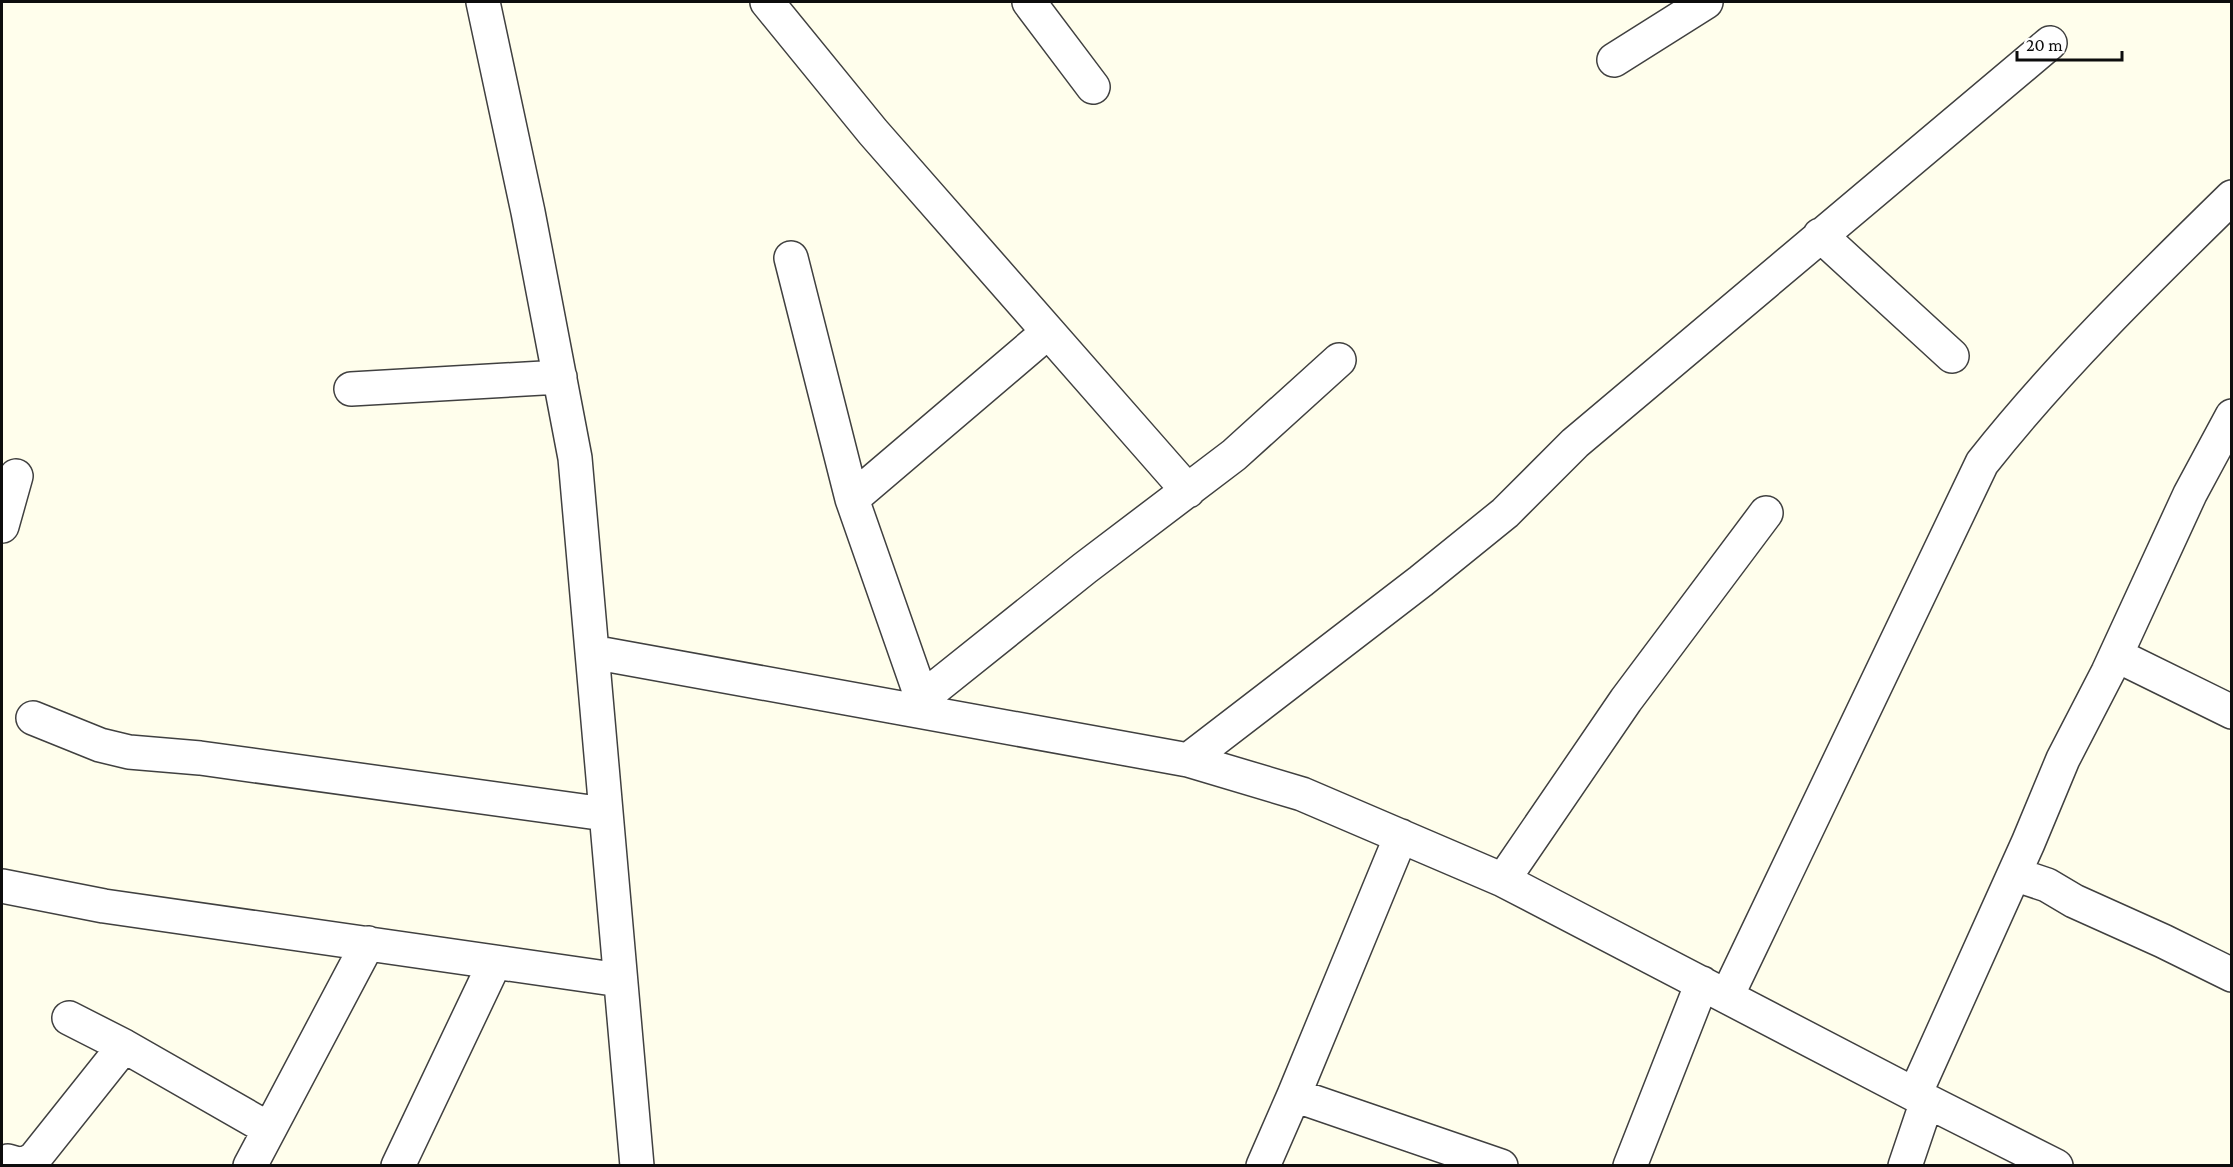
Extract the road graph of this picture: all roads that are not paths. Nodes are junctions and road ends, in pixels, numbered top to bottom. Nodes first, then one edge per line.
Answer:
1 (483, 2) edge
2 (767, 2) edge
3 (1029, 2) edge
4 (1706, 2) edge
5 (2050, 43) dead end
6 (1614, 60) dead end
7 (1093, 87) dead end
8 (2232, 197) edge
9 (1820, 236) junction
10 (791, 258) dead end
11 (1048, 332) junction
12 (1952, 356) dead end
13 (1339, 360) dead end
14 (560, 377) junction
15 (351, 389) dead end
16 (2232, 416) edge
17 (16, 476) dead end
18 (1188, 491) junction
19 (852, 499) junction
20 (1766, 513) dead end
21 (2, 526) edge
22 (592, 652) junction
23 (2116, 655) junction
24 (916, 704) junction
25 (2232, 712) edge
26 (33, 718) dead end
27 (1188, 760) junction
28 (605, 814) junction
29 (1401, 836) junction
30 (2014, 874) junction
31 (1503, 880) junction
32 (2, 886) edge
33 (369, 943) junction
34 (495, 962) junction
35 (2232, 975) edge
36 (620, 980) junction
37 (1714, 989) junction
38 (69, 1018) dead end
39 (124, 1046) junction
40 (1294, 1095) junction
41 (1921, 1097) junction
42 (269, 1129) junction
43 (5, 1166) edge
44 (250, 1166) edge
45 (398, 1166) edge
46 (637, 1166) edge
47 (1263, 1166) edge
48 (1501, 1166) edge
49 (1630, 1166) edge
50 (1905, 1166) edge
51 (2056, 1166) edge

1 - 14 street
2 - 11 street
3 - 7 street
4 - 6 street
5 - 9 street
8 - 37 street
9 - 12 street
9 - 27 street
10 - 19 street
11 - 18 street
11 - 19 street
13 - 18 street
14 - 15 street
14 - 22 street
16 - 23 street
17 - 21 street
18 - 24 street
19 - 24 street
20 - 31 street
22 - 24 street
22 - 28 street
23 - 25 street
23 - 30 street
24 - 27 street
26 - 28 street
27 - 29 street
28 - 36 street
29 - 31 street
29 - 40 street
30 - 35 street
30 - 41 street
31 - 37 street
32 - 33 street
33 - 34 street
33 - 42 street
34 - 36 street
34 - 45 street
36 - 46 street
37 - 41 street
37 - 49 street
38 - 39 street
39 - 42 street
39 - 43 street
40 - 47 street
40 - 48 street
41 - 50 street
41 - 51 street
42 - 44 street

